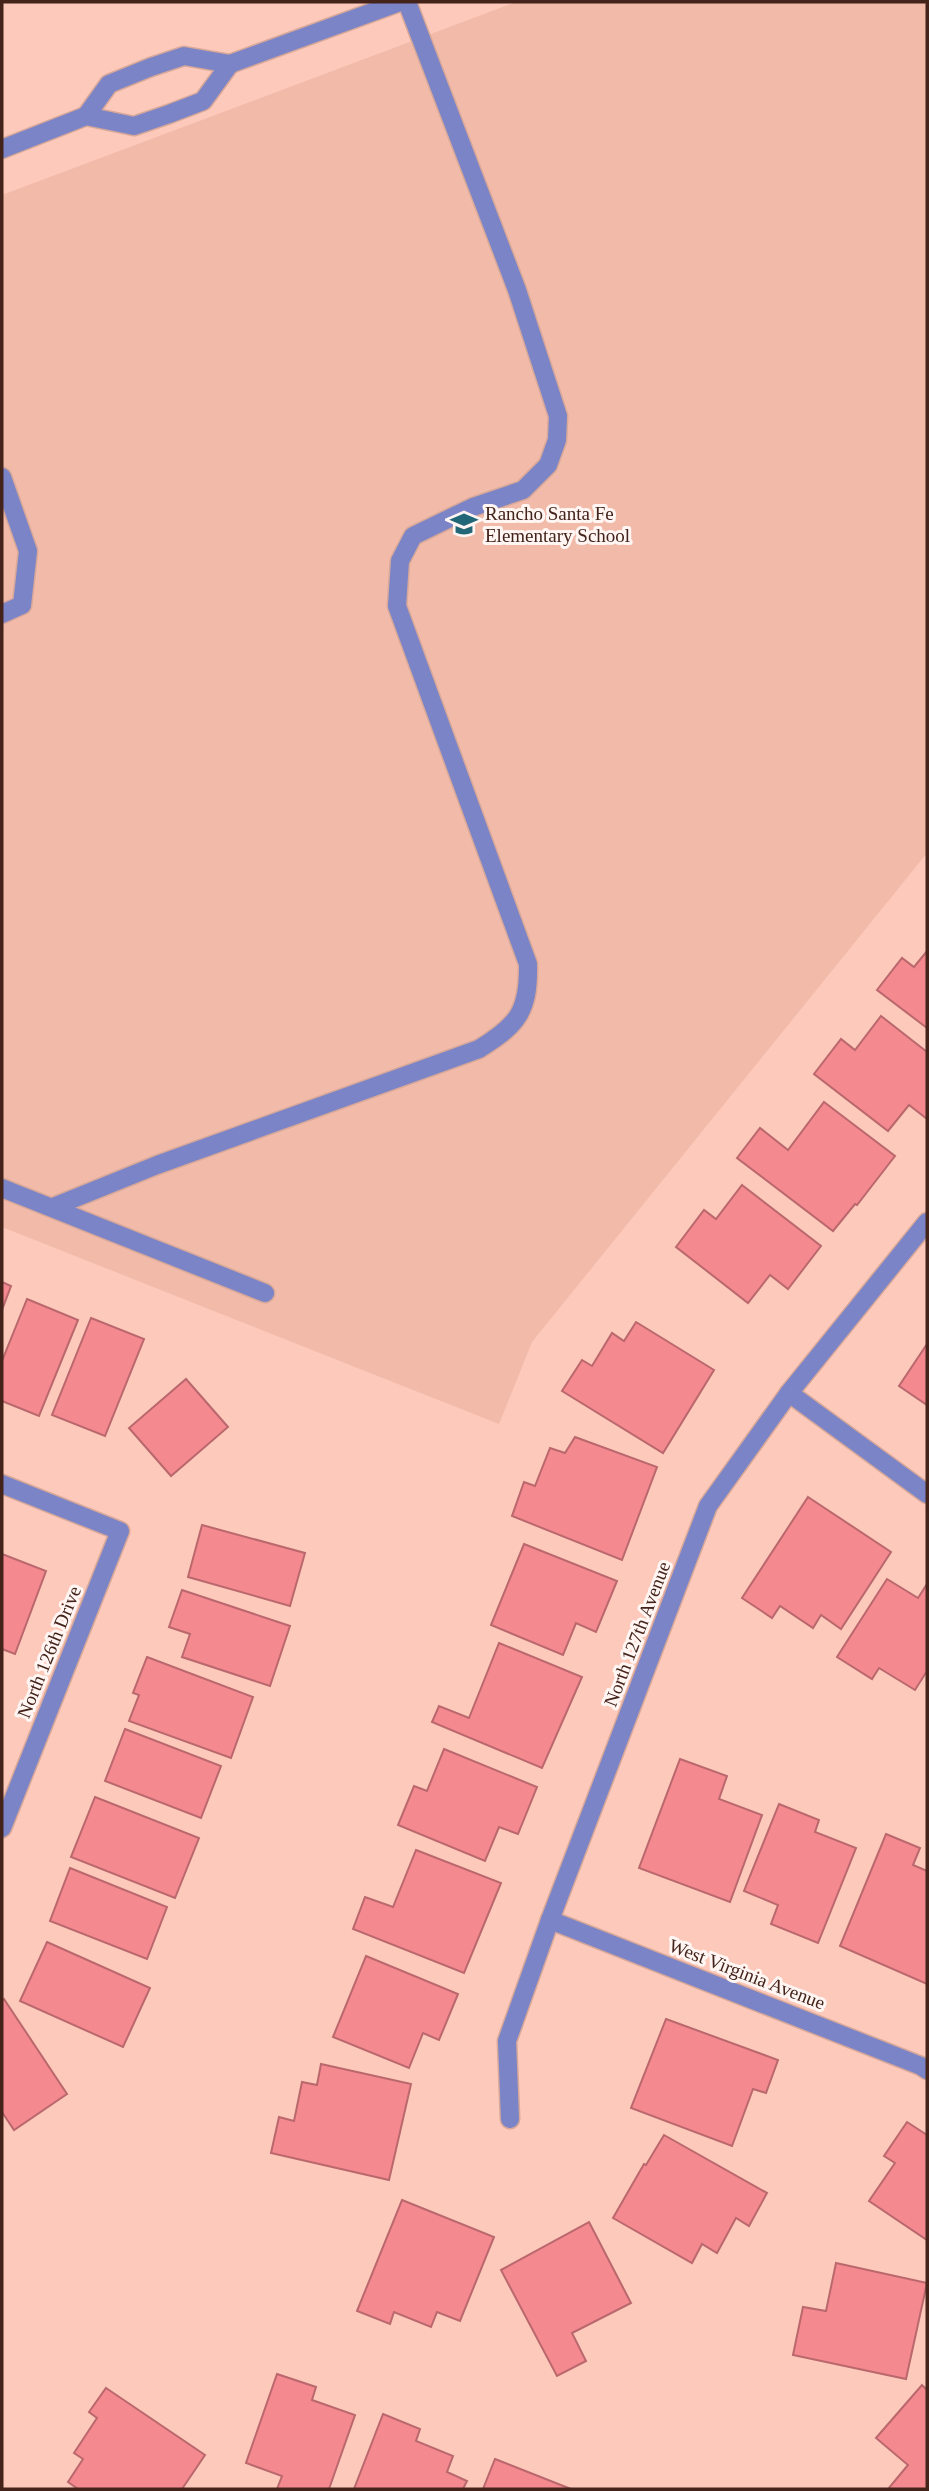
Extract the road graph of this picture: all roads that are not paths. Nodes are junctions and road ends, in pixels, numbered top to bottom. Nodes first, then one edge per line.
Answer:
1 (400, 2) edge
2 (407, 2) edge
3 (229, 64) junction
4 (86, 116) junction
5 (2, 149) edge
6 (2, 477) edge
7 (2, 614) edge
8 (2, 1188) edge
9 (53, 1207) junction
10 (927, 1222) edge
11 (265, 1293) dead end
12 (789, 1393) junction
13 (2, 1484) edge
14 (927, 1494) edge
15 (2, 1828) edge
16 (550, 1920) junction
17 (927, 2070) edge
18 (510, 2119) dead end

1 - 3 street
2 - 9 street
3 - 4 street
3 - 4 street
4 - 5 street
6 - 7 street
8 - 9 street
9 - 11 street
10 - 12 street, North 127th Avenue
12 - 14 street
12 - 16 street, North 127th Avenue
13 - 15 street, North 126th Drive
16 - 17 street, West Virginia Avenue
16 - 18 street, North 127th Avenue

